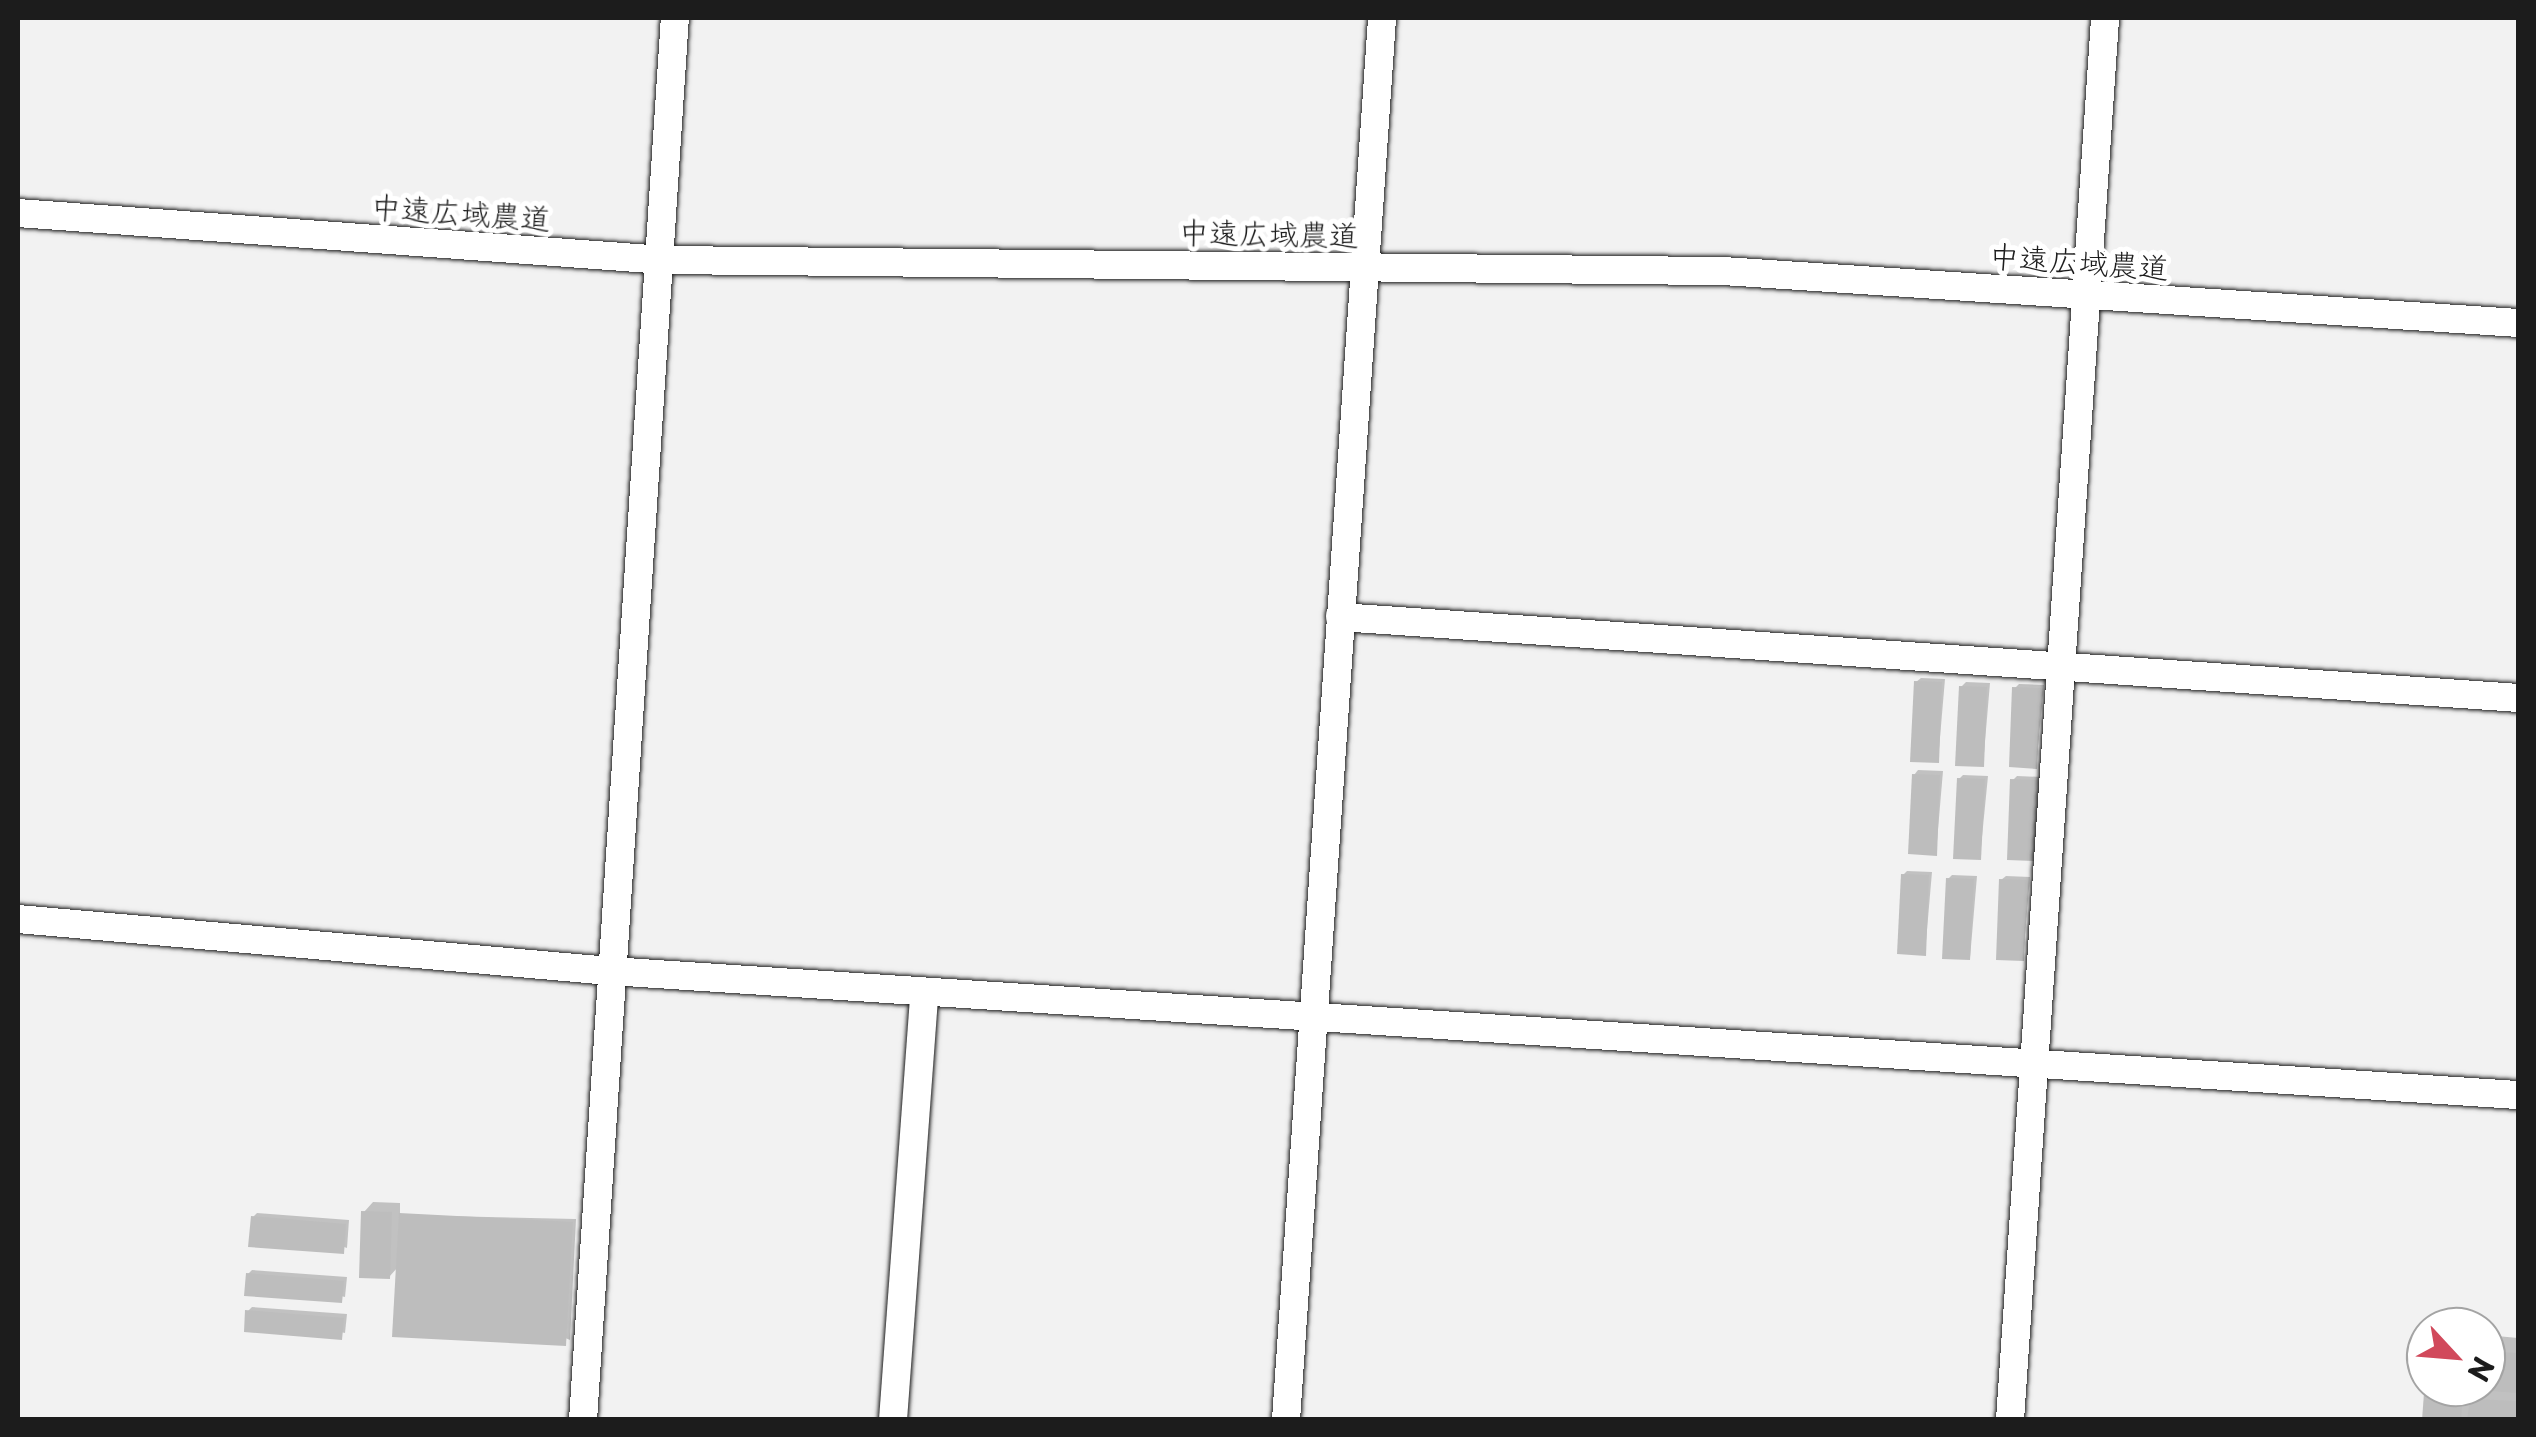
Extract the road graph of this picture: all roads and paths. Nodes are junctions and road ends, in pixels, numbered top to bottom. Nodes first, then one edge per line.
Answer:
1 (675, 18) edge
2 (1382, 18) edge
3 (2105, 18) edge
4 (18, 214) edge
5 (664, 260) junction
6 (1363, 267) junction
7 (2084, 294) junction
8 (2518, 323) edge
9 (1340, 617) junction
10 (2060, 666) junction
11 (2518, 698) edge
12 (18, 918) edge
13 (610, 971) junction
14 (924, 993) junction
15 (1312, 1019) junction
16 (2034, 1066) junction
17 (2518, 1095) edge
18 (583, 1420) edge
19 (893, 1420) edge
20 (1286, 1420) edge
21 (2010, 1420) edge

1 - 5 street
2 - 6 street
3 - 7 street
4 - 5 street, 中遠広域農道
5 - 6 street, 中遠広域農道
5 - 13 street
6 - 7 street, 中遠広域農道
6 - 9 street
7 - 8 street, 中遠広域農道
7 - 10 street
9 - 10 street
9 - 15 street
10 - 11 street
10 - 16 street
12 - 13 street
13 - 14 street
13 - 18 street
14 - 15 street
14 - 19 street
15 - 16 street
15 - 20 street
16 - 17 street
16 - 21 street

